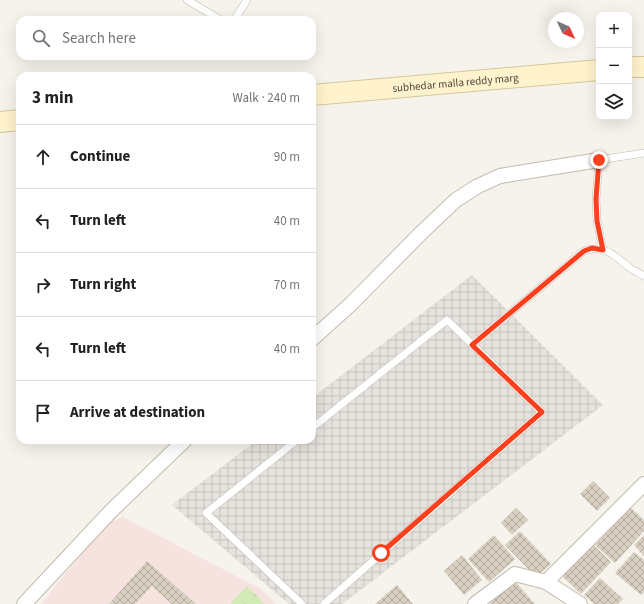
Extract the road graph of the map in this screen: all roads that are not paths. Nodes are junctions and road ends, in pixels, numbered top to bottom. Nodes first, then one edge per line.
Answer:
1 (187, 0) edge
2 (247, 0) edge
3 (214, 16) edge
4 (237, 16) edge
5 (632, 67) edge
6 (644, 67) edge
7 (596, 70) edge
8 (316, 95) edge
9 (16, 120) edge
10 (0, 122) edge
11 (644, 152) edge
12 (599, 160) junction
13 (603, 250) junction
14 (644, 276) edge
15 (316, 335) edge
16 (472, 345) junction
17 (316, 425) edge
18 (181, 444) edge
19 (292, 444) edge
20 (644, 484) edge
21 (546, 582) junction
22 (24, 604) edge
23 (302, 604) edge
24 (324, 604) edge
25 (475, 604) edge
26 (580, 604) edge

1 - 3 lane
2 - 4 lane
5 - 6 main road
7 - 8 main road, subhedar malla reddy marg
9 - 10 main road
11 - 12 lane
12 - 13 lane
12 - 15 street
13 - 14 lane
13 - 16 lane
16 - 17 lane
16 - 24 lane
18 - 22 street
19 - 23 lane
20 - 21 street
21 - 25 street
21 - 26 street

